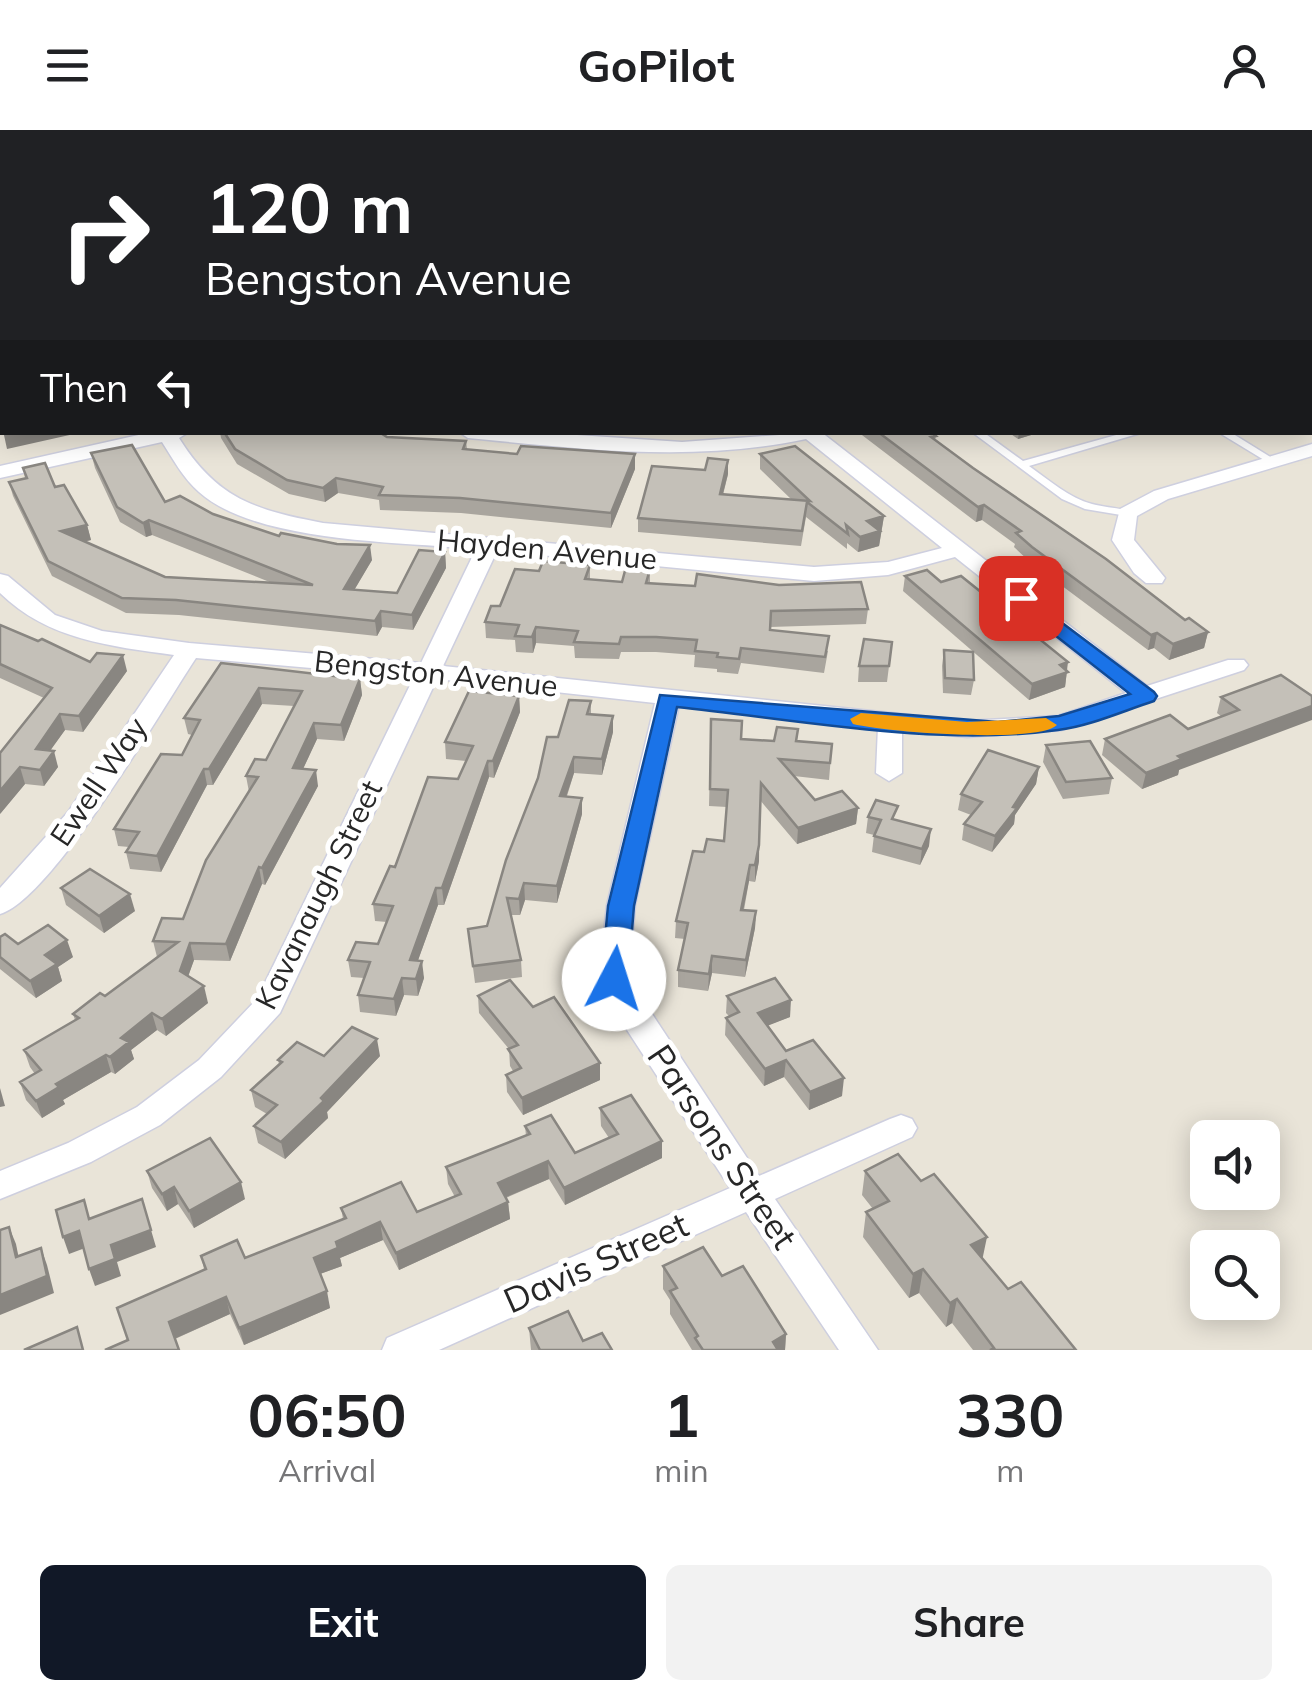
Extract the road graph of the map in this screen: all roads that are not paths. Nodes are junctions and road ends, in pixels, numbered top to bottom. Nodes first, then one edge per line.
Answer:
1 (169, 435) edge
2 (174, 435) edge
3 (505, 435) edge
4 (802, 435) edge
5 (812, 435) edge
6 (980, 435) edge
7 (1129, 435) edge
8 (1227, 435) edge
9 (1312, 450) edge
10 (1272, 462) junction
11 (1021, 465) junction
12 (0, 472) edge
13 (1125, 519) junction
14 (489, 545) junction
15 (958, 550) junction
16 (1154, 578) dead end
17 (0, 581) edge
18 (189, 650) junction
19 (1236, 664) dead end
20 (428, 671) junction
21 (1146, 696) junction
22 (668, 699) junction
23 (890, 722) junction
24 (888, 773) dead end
25 (0, 904) edge
26 (901, 1128) dead end
27 (0, 1185) edge
28 (752, 1194) junction
29 (405, 1349) edge
30 (860, 1350) edge

1 - 12 street
2 - 14 street, Hayden Avenue
3 - 4 street
5 - 15 street
6 - 11 lane
7 - 11 lane
8 - 10 lane
9 - 10 street
10 - 13 street
11 - 13 lane
13 - 16 street
14 - 15 street, Hayden Avenue
14 - 20 street, Kavanaugh Street
15 - 21 street
17 - 18 street, Bengston Avenue
18 - 20 street, Bengston Avenue
18 - 25 street, Ewell Way
19 - 21 street, Bengston Avenue
20 - 22 street, Bengston Avenue
20 - 27 street, Kavanaugh Street
21 - 23 street, Bengston Avenue
22 - 23 street, Bengston Avenue
22 - 28 street, Parsons Street
23 - 24 street
26 - 28 street, Davis Street
28 - 29 street, Davis Street
28 - 30 street, Parsons Street

